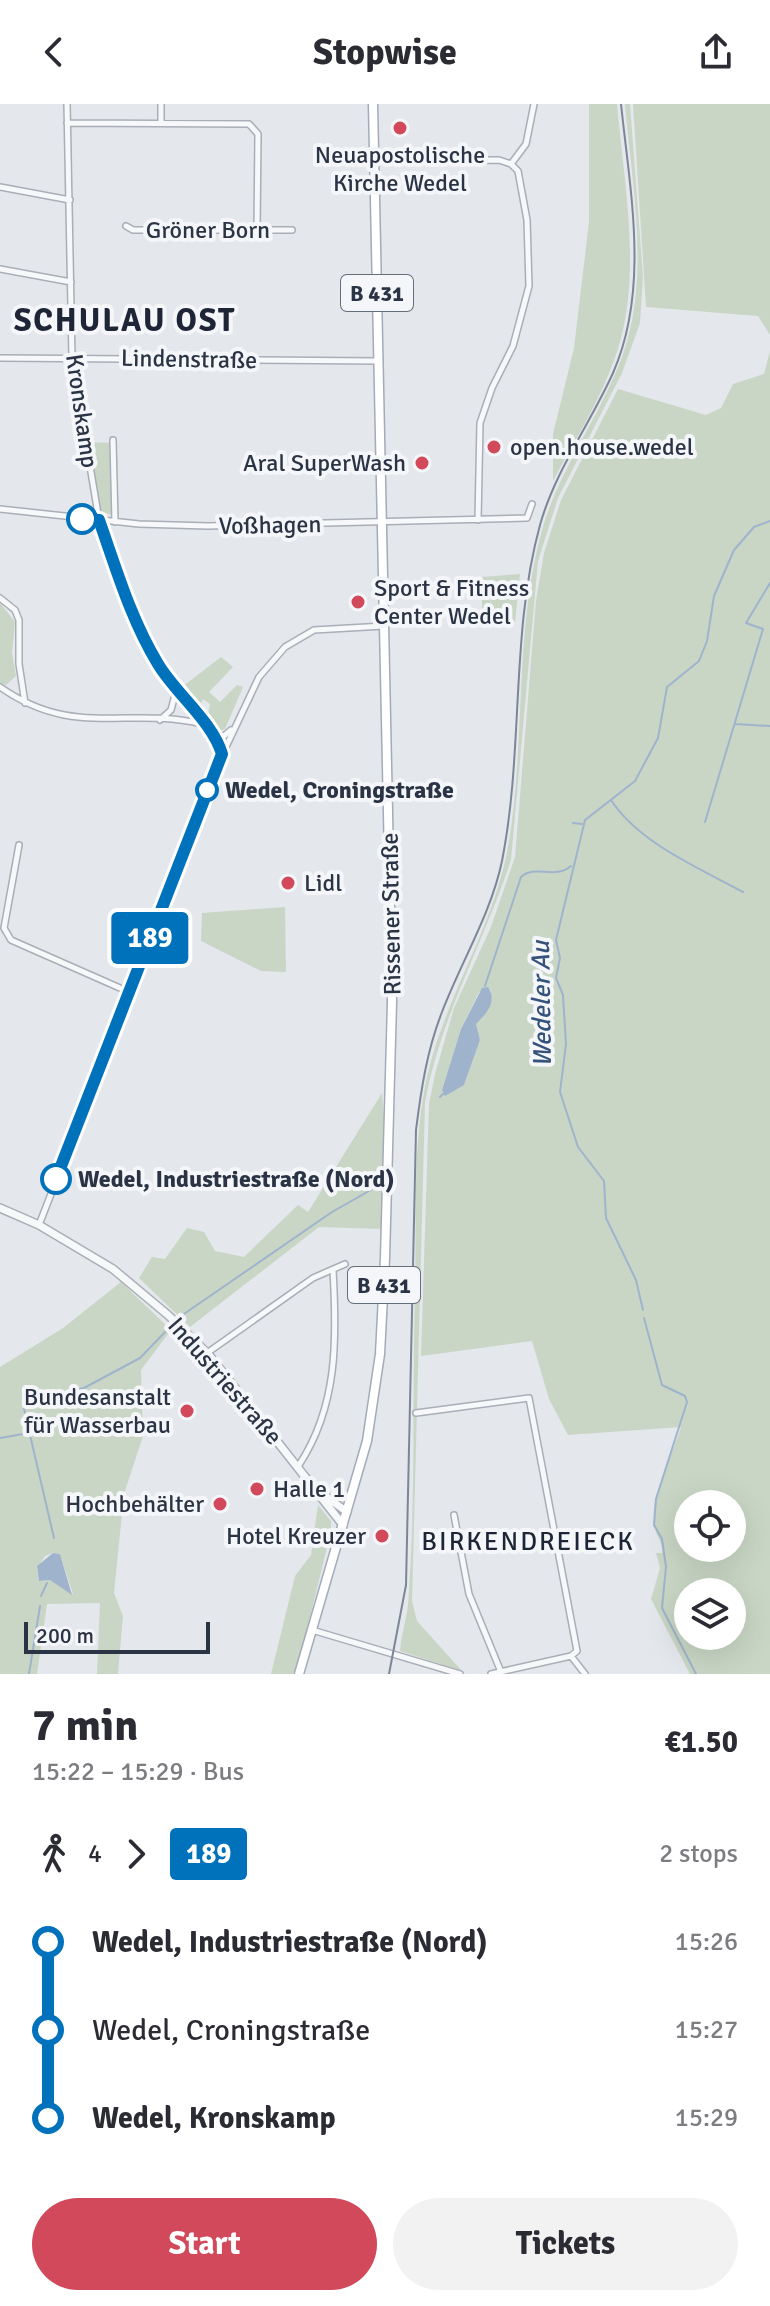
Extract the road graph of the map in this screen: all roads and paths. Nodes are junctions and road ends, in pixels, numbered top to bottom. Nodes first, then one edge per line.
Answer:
1 (67, 104) edge
2 (161, 104) edge
3 (373, 104) edge
4 (534, 104) edge
5 (161, 122) junction
6 (67, 123) junction
7 (374, 161) junction
8 (511, 164) junction
9 (0, 187) edge
10 (70, 200) junction
11 (126, 226) dead end
12 (257, 230) junction
13 (292, 230) dead end
14 (0, 269) edge
15 (71, 282) junction
16 (0, 358) edge
17 (72, 358) junction
18 (378, 361) junction
19 (113, 440) dead end
20 (532, 504) dead end
21 (0, 509) edge
22 (99, 520) junction
23 (478, 520) junction
24 (115, 522) junction
25 (382, 523) junction
26 (0, 598) edge
27 (384, 626) junction
28 (0, 687) edge
29 (176, 690) junction
30 (25, 703) junction
31 (160, 720) junction
32 (202, 724) junction
33 (232, 730) junction
34 (212, 735) junction
35 (222, 754) junction
36 (19, 845) dead end
37 (129, 992) junction
38 (0, 1208) edge
39 (39, 1225) junction
40 (345, 1264) dead end
41 (333, 1270) junction
42 (207, 1353) junction
43 (416, 1413) dead end
44 (299, 1465) junction
45 (318, 1491) junction
46 (347, 1512) junction
47 (454, 1515) dead end
48 (343, 1527) junction
49 (312, 1630) junction
50 (571, 1656) junction
51 (450, 1672) edge
52 (501, 1672) edge
53 (299, 1674) edge
54 (460, 1674) edge
55 (491, 1674) edge
56 (585, 1674) edge

1 - 6 street, Kronskamp
2 - 5 street
3 - 7 main road, Rissener Straße / B 431
4 - 8 street
5 - 6 street
5 - 12 street
6 - 10 street, Kronskamp
7 - 8 street
7 - 18 main road, Rissener Straße / B 431
8 - 23 street
9 - 10 street
10 - 15 street, Kronskamp
11 - 12 street, Gröner Born
12 - 13 street, Gröner Born
14 - 15 street
15 - 17 street, Kronskamp
16 - 17 street, Lindenstraße
17 - 18 street, Lindenstraße
17 - 22 street, Kronskamp
18 - 25 main road, Rissener Straße / B 431
19 - 24 street, Kronskamp
20 - 23 street, Voßhagen
21 - 22 street, Voßhagen
22 - 24 street, Voßhagen
22 - 29 street, Kronskamp
23 - 25 street, Voßhagen
24 - 25 street, Voßhagen
25 - 27 main road, Rissener Straße / B 431
26 - 30 street
27 - 33 street
27 - 46 main road, Rissener Straße / B 431
28 - 30 street
29 - 31 street
29 - 32 street, Kronskamp
30 - 31 street
31 - 32 street
32 - 34 street, Kronskamp
33 - 34 street
33 - 35 street
34 - 35 street, Kronskamp
35 - 37 street
36 - 37 street
37 - 39 street
38 - 39 street, Industriestraße
39 - 42 street, Industriestraße
40 - 41 street
41 - 42 street
41 - 44 street
42 - 44 street, Industriestraße
43 - 50 street
44 - 45 street, Industriestraße
45 - 46 street, Industriestraße
45 - 48 street, Industriestraße
46 - 48 main road, Rissener Straße / B 431
47 - 52 street
48 - 49 main road, B 431
49 - 51 street
49 - 53 main road, B 431
50 - 52 street
50 - 56 street
51 - 54 street
52 - 55 street

